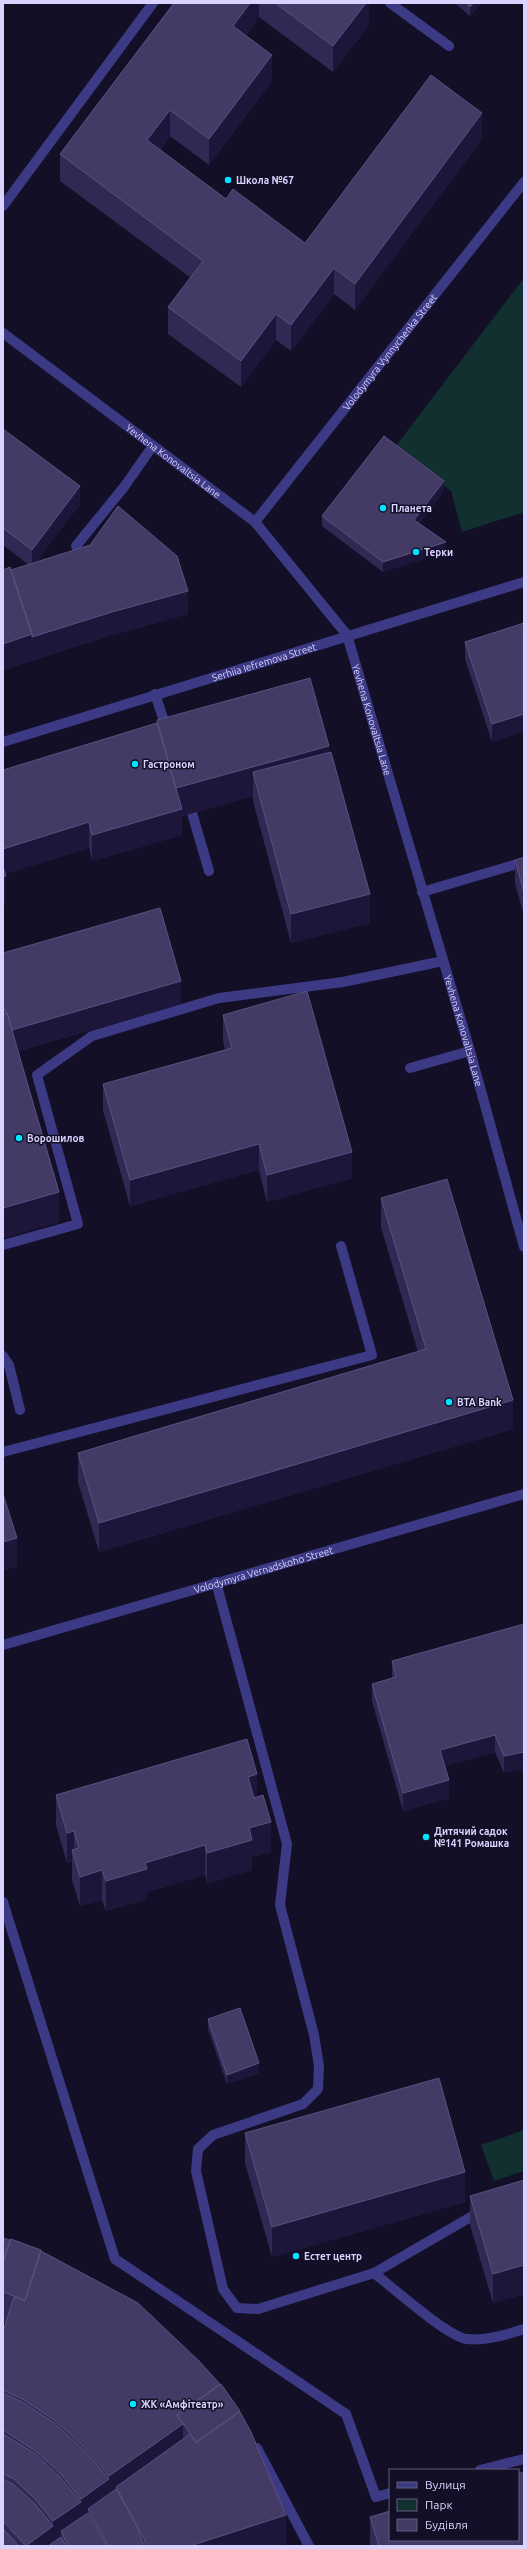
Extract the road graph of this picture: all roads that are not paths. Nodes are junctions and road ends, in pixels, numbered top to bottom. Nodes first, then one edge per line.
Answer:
1 (153, 3) edge
2 (390, 3) edge
3 (449, 46) dead end
4 (524, 182) edge
5 (3, 206) edge
6 (4, 336) edge
7 (152, 447) junction
8 (255, 522) junction
9 (76, 546) dead end
10 (524, 582) edge
11 (347, 635) junction
12 (155, 694) junction
13 (170, 738) edge
14 (3, 742) edge
15 (192, 813) dead end
16 (524, 862) edge
17 (209, 870) dead end
18 (422, 892) junction
19 (443, 961) junction
20 (470, 1051) junction
21 (410, 1068) dead end
22 (3, 1245) edge
23 (341, 1246) dead end
24 (524, 1247) edge
25 (3, 1356) edge
26 (20, 1410) dead end
27 (3, 1452) edge
28 (524, 1494) edge
29 (216, 1582) junction
30 (3, 1645) edge
31 (3, 1902) edge
32 (488, 2208) edge
33 (374, 2273) junction
34 (524, 2329) edge
35 (251, 2439) edge
36 (524, 2459) edge
37 (484, 2469) edge
38 (389, 2493) edge
39 (309, 2546) edge

1 - 5 street
2 - 3 street
4 - 8 street, Volodymyra Vynnychenka Street
6 - 7 street, Yevhena Konovaltsia Lane
7 - 8 street, Yevhena Konovaltsia Lane
7 - 9 street
8 - 11 street, Yevhena Konovaltsia Lane
10 - 11 street, Serhiia Iefremova Street
11 - 12 street, Serhiia Iefremova Street
11 - 18 street, Yevhena Konovaltsia Lane
12 - 13 street
12 - 14 street, Serhiia Iefremova Street
15 - 17 street
16 - 18 street
18 - 19 street, Yevhena Konovaltsia Lane
19 - 20 street, Yevhena Konovaltsia Lane
19 - 22 street
20 - 21 street
20 - 24 street, Yevhena Konovaltsia Lane
23 - 27 street
25 - 26 street
28 - 29 street, Volodymyra Vernadskoho Street
29 - 30 street, Volodymyra Vernadskoho Street
29 - 33 street
31 - 38 street
32 - 33 street
33 - 34 street
35 - 39 street
36 - 37 street

